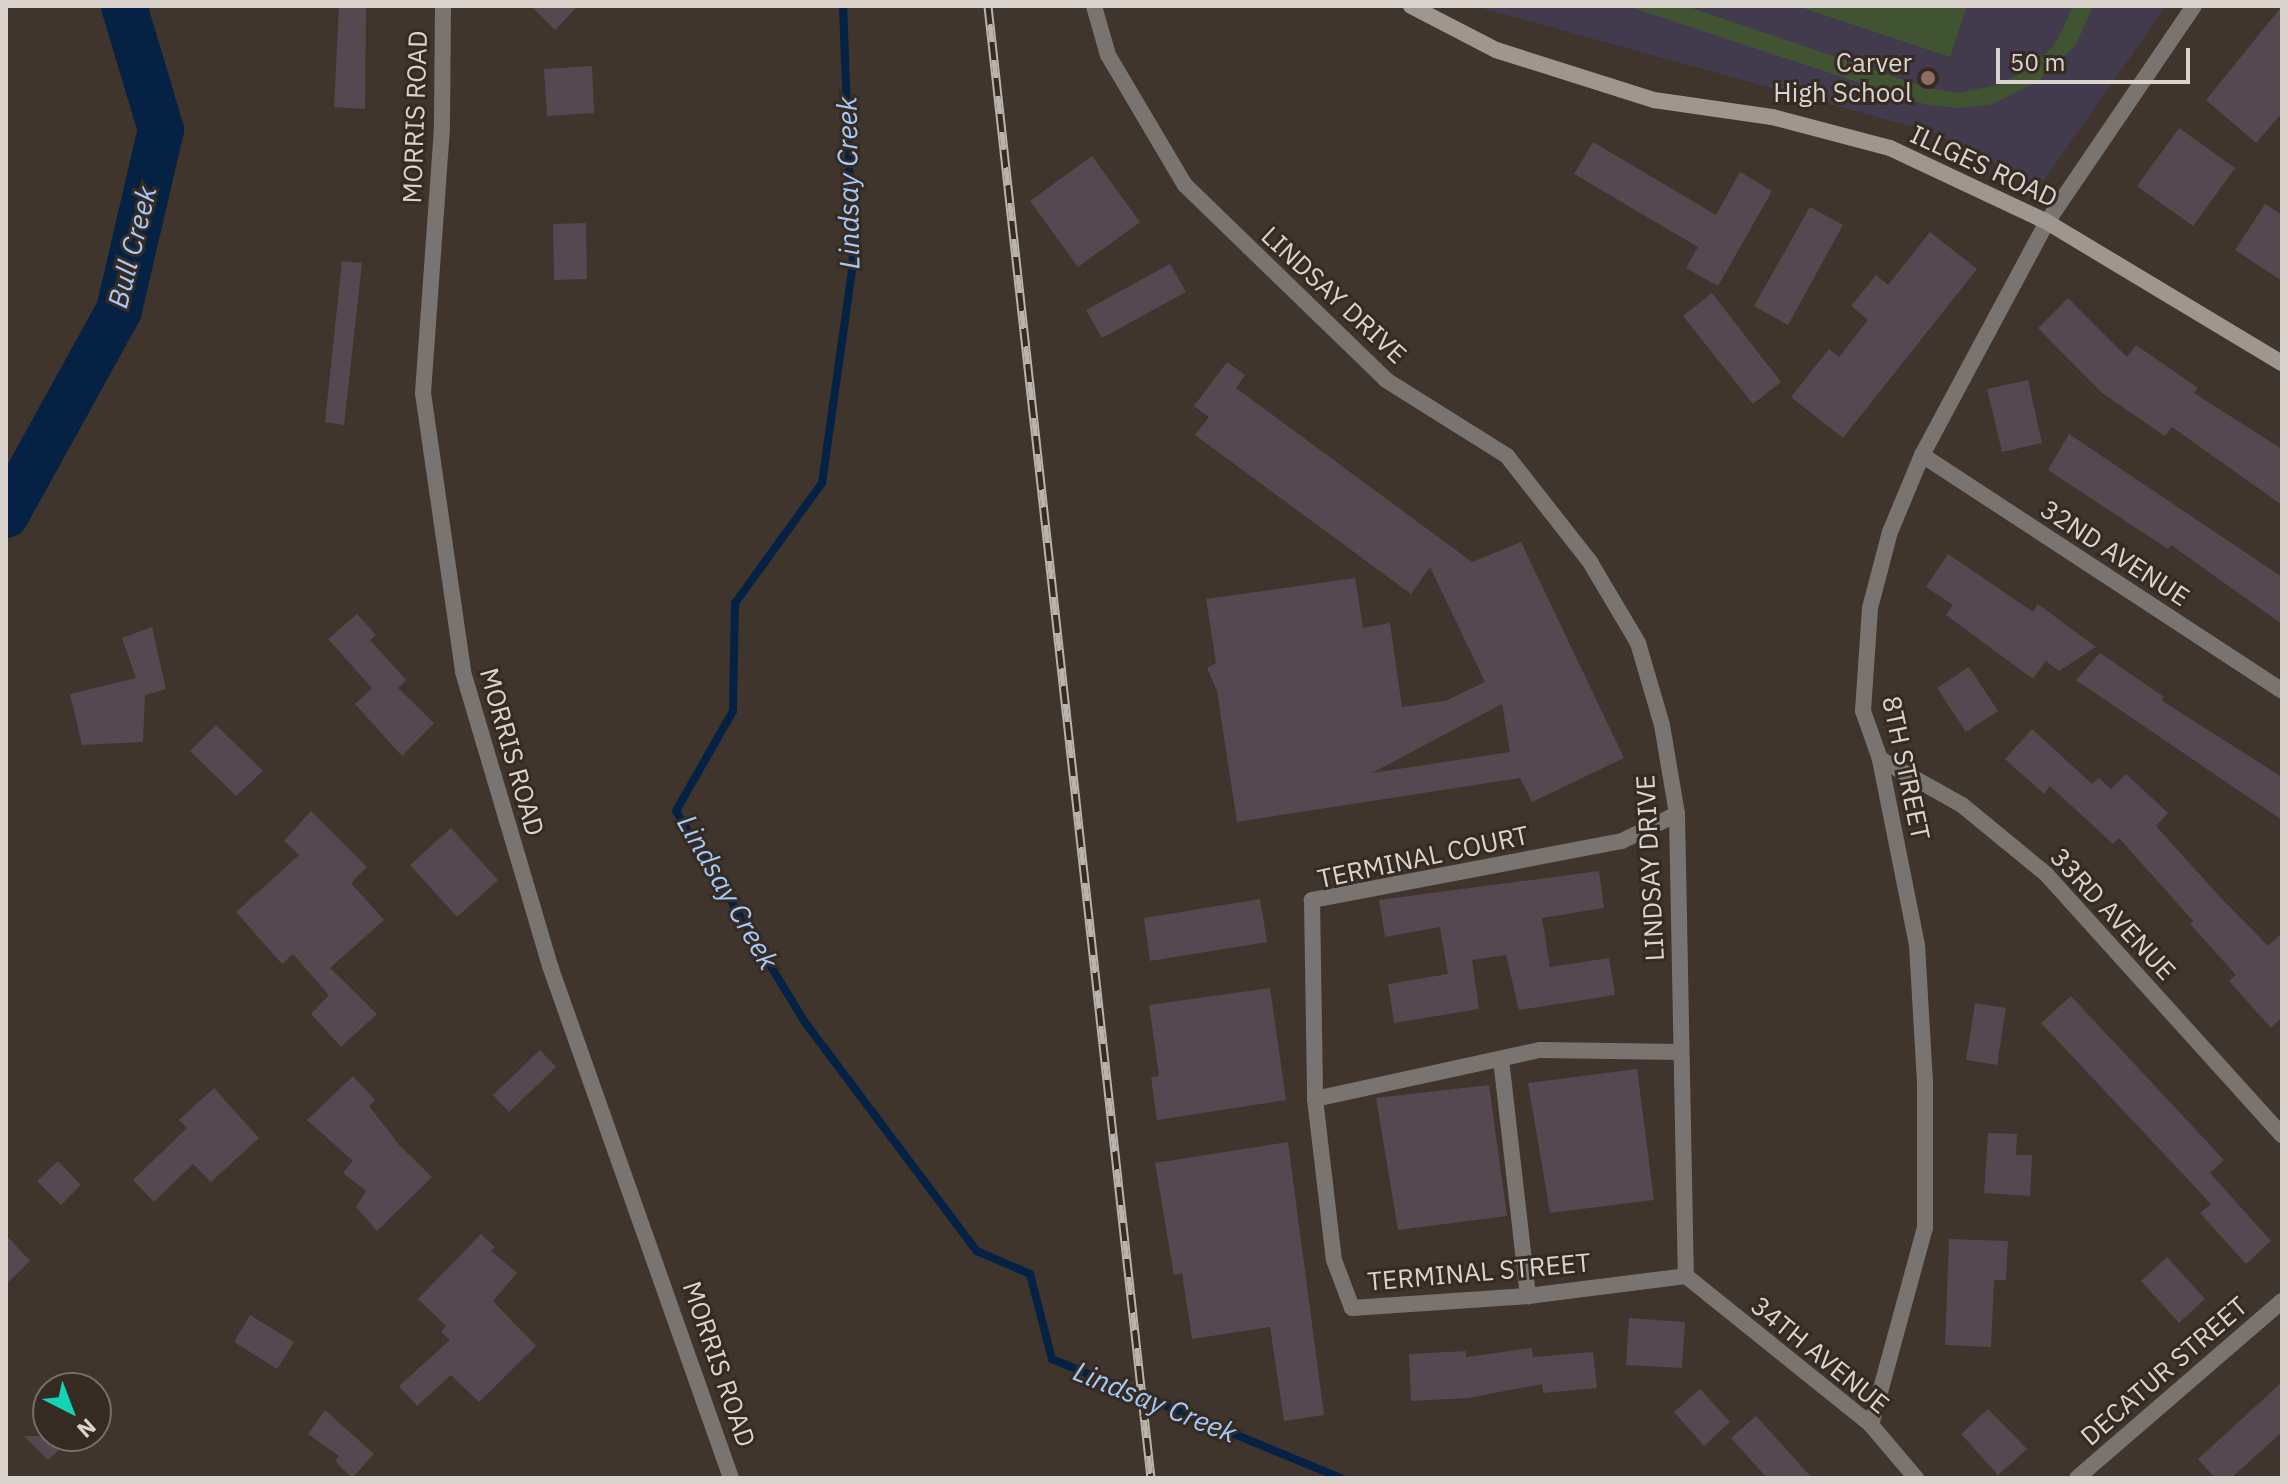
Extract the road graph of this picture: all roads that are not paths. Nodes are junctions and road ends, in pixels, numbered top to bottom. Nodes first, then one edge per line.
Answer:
1 (443, 6) edge
2 (1094, 6) edge
3 (1411, 6) edge
4 (2194, 6) edge
5 (2047, 222) junction
6 (2282, 363) edge
7 (1922, 455) junction
8 (2282, 691) edge
9 (1880, 759) junction
10 (1677, 814) junction
11 (1681, 1052) junction
12 (1501, 1059) junction
13 (1315, 1099) junction
14 (2282, 1135) edge
15 (1325, 1189) joint
16 (1686, 1276) junction
17 (1528, 1296) junction
18 (2282, 1301) edge
19 (1871, 1425) junction
20 (731, 1478) edge
21 (1916, 1478) edge
22 (2077, 1478) edge

1 - 20 street, MORRIS ROAD
2 - 10 street, LINDSAY DRIVE
3 - 5 street, ILLGES ROAD
4 - 5 street, 8TH STREET
5 - 6 street, ILLGES ROAD
5 - 7 street, 8TH STREET
7 - 8 street, 32ND AVENUE
7 - 9 street, 8TH STREET
9 - 14 street, 33RD AVENUE
9 - 19 street, 8TH STREET
10 - 11 street, LINDSAY DRIVE
10 - 13 street, TERMINAL COURT
11 - 12 street
11 - 16 street, LINDSAY DRIVE
12 - 13 street
12 - 17 street
13 - 15 street, TERMINAL COURT
15 - 17 street, TERMINAL STREET
16 - 17 street, TERMINAL STREET
16 - 19 street, 34TH AVENUE
18 - 22 street, DECATUR STREET
19 - 21 street, 34TH AVENUE

